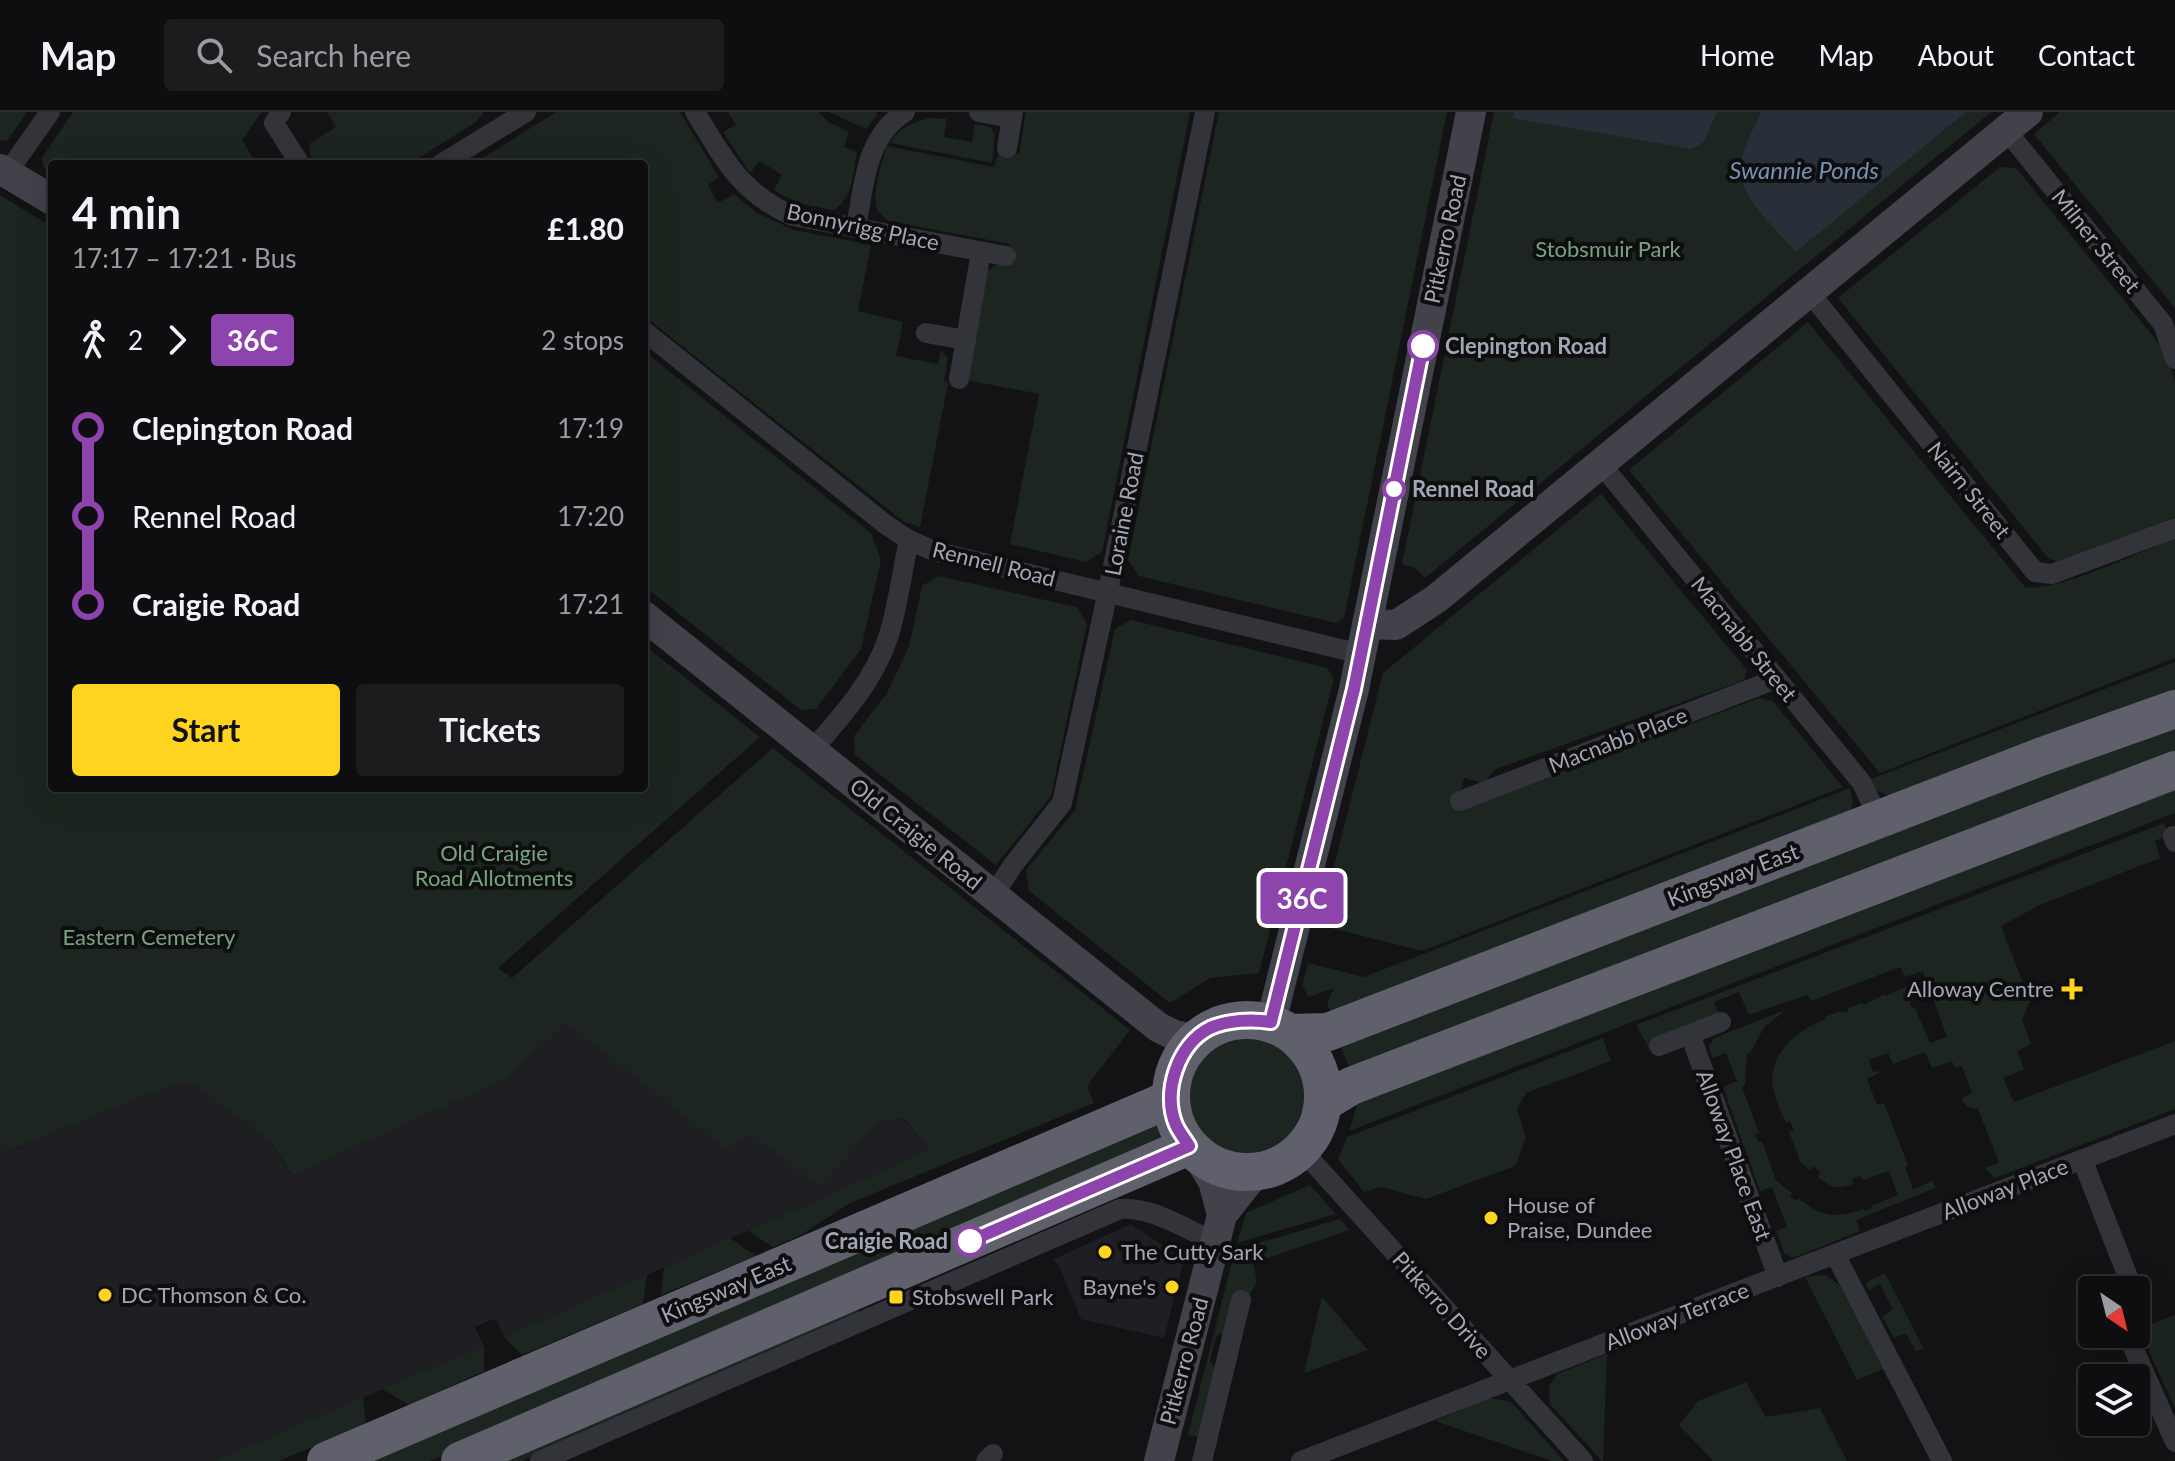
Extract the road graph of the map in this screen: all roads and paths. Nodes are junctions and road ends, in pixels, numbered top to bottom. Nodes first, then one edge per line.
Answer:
1 (50, 112) edge
2 (281, 112) edge
3 (695, 112) edge
4 (905, 112) edge
5 (979, 112) edge
6 (1205, 112) edge
7 (1471, 112) edge
8 (516, 115) edge
9 (1013, 115) edge
10 (2017, 121) edge
11 (1007, 148) dead end
12 (297, 160) edge
13 (447, 160) edge
14 (4, 171) edge
15 (48, 198) edge
16 (856, 228) junction
17 (981, 252) junction
18 (1006, 256) dead end
19 (1809, 292) junction
20 (926, 333) dead end
21 (648, 334) edge
22 (966, 340) junction
23 (2175, 359) edge
24 (959, 379) dead end
25 (1601, 464) junction
26 (2175, 528) edge
27 (909, 540) junction
28 (1108, 591) junction
29 (648, 619) edge
30 (1364, 639) junction
31 (1776, 679) junction
32 (2175, 709) edge
33 (812, 750) junction
34 (2175, 770) edge
35 (1460, 801) dead end
36 (1879, 819) junction
37 (993, 896) junction
38 (1721, 1022) dead end
39 (1281, 1027) junction
40 (1690, 1034) junction
41 (1194, 1039) junction
42 (1659, 1046) dead end
43 (1170, 1099) junction
44 (1323, 1103) junction
45 (2175, 1124) edge
46 (1192, 1149) junction
47 (1301, 1149) junction
48 (2082, 1159) junction
49 (1257, 1171) junction
50 (1218, 1229) junction
51 (1835, 1254) junction
52 (2128, 1276) edge
53 (1778, 1277) junction
54 (1241, 1300) dead end
55 (2133, 1348) edge
56 (1511, 1381) junction
57 (2175, 1442) edge
58 (326, 1461) edge
59 (460, 1461) edge
60 (540, 1461) edge
61 (1159, 1461) edge
62 (1202, 1461) edge
63 (1301, 1461) edge
64 (1583, 1461) edge
65 (1942, 1461) edge

1 - 14 street
2 - 12 street
3 - 16 street, Bonnyrigg Place
4 - 16 street
5 - 9 street
6 - 28 street, Loraine Road
7 - 30 street, Pitkerro Road
8 - 13 street
9 - 11 street
10 - 19 street
10 - 23 street, Milner Street
14 - 15 street
16 - 17 street, Bonnyrigg Place
17 - 18 street, Bonnyrigg Place
17 - 22 street
19 - 25 street
19 - 26 street, Nairn Street
20 - 22 street
21 - 27 street, Rennell Road
22 - 24 street
25 - 30 street
25 - 31 street, Macnabb Street
27 - 28 street, Rennell Road
27 - 33 street
28 - 30 street, Rennell Road
28 - 37 street, Loraine Road
29 - 33 street, Old Craigie Road
30 - 39 street, Pitkerro Road
31 - 35 street, Macnabb Place
31 - 36 street, Macnabb Street
32 - 36 highway, Kingsway East
33 - 37 street, Old Craigie Road
34 - 44 highway
36 - 39 highway, Kingsway East
37 - 41 street, Old Craigie Road
38 - 40 street
39 - 41 highway, Kingsway East
39 - 44 highway
40 - 42 street
40 - 53 street, Alloway Place East
41 - 43 highway
43 - 46 highway
43 - 58 highway, Kingsway East
44 - 47 highway
45 - 48 street, Alloway Place
46 - 49 highway
46 - 50 street
46 - 59 highway
47 - 49 highway
47 - 56 street, Pitkerro Drive
48 - 51 street, Alloway Place
48 - 52 street
49 - 50 street, Pitkerro Road
50 - 60 street
50 - 61 street, Pitkerro Road
51 - 53 street, Alloway Terrace
51 - 65 street
53 - 56 street, Alloway Terrace
54 - 62 street, Pitkerro Road
55 - 57 street
56 - 63 street, Alloway Terrace
56 - 64 street, Pitkerro Drive

